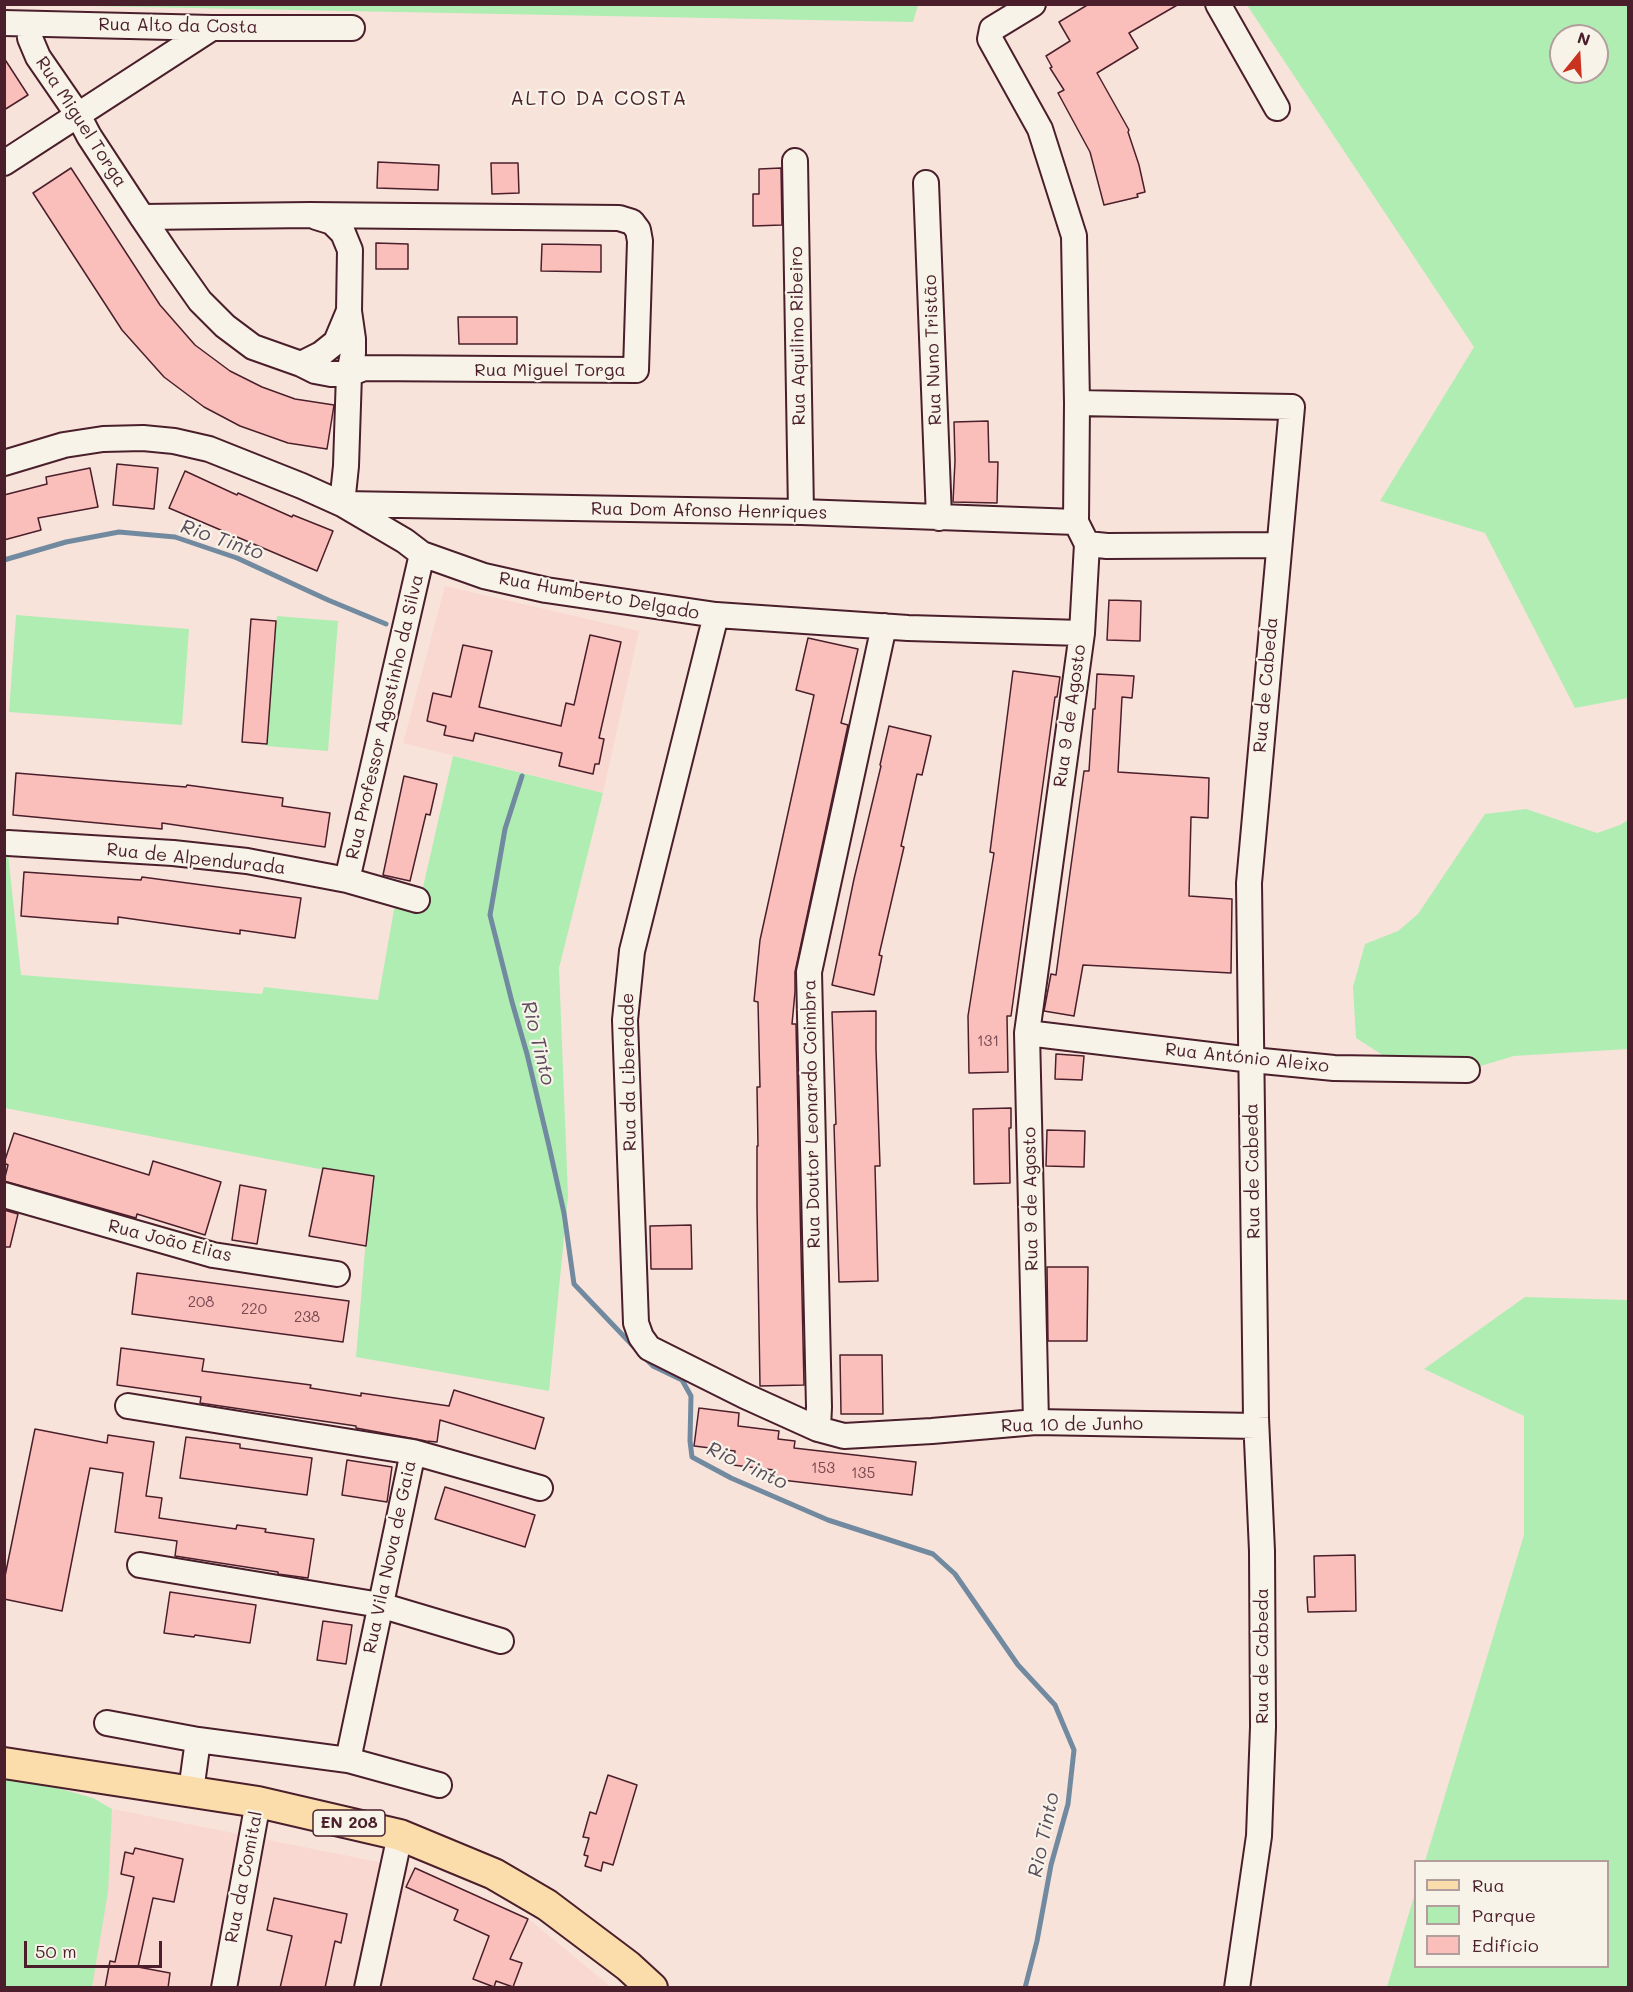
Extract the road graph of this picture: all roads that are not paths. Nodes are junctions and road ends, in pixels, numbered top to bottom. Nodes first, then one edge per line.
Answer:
1 (1033, 4) edge
2 (1218, 4) edge
3 (4, 23) edge
4 (29, 24) junction
5 (145, 25) junction
6 (212, 28) junction
7 (352, 28) dead end
8 (153, 68) junction
9 (1277, 108) dead end
10 (78, 115) junction
11 (795, 160) dead end
12 (4, 163) edge
13 (926, 183) dead end
14 (310, 215) junction
15 (374, 216) junction
16 (142, 217) junction
17 (350, 250) junction
18 (349, 311) junction
19 (301, 364) junction
20 (349, 374) junction
21 (1077, 403) junction
22 (4, 463) edge
23 (342, 504) junction
24 (801, 512) junction
25 (939, 518) junction
26 (1076, 522) junction
27 (1087, 544) junction
28 (1279, 545) junction
29 (422, 554) junction
30 (716, 615) junction
31 (884, 626) junction
32 (1082, 633) junction
33 (8, 843) dead end
34 (347, 880) junction
35 (417, 900) dead end
36 (1027, 1033) junction
37 (1252, 1060) junction
38 (1467, 1070) dead end
39 (4, 1195) edge
40 (338, 1274) dead end
41 (128, 1406) dead end
42 (1036, 1422) junction
43 (1256, 1426) junction
44 (818, 1429) junction
45 (413, 1452) junction
46 (540, 1488) dead end
47 (140, 1565) dead end
48 (380, 1605) junction
49 (501, 1641) dead end
50 (107, 1723) dead end
51 (198, 1740) junction
52 (348, 1760) junction
53 (4, 1763) edge
54 (440, 1785) dead end
55 (191, 1791) junction
56 (258, 1802) junction
57 (399, 1835) junction
58 (224, 1988) edge
59 (367, 1988) edge
60 (652, 1988) edge
61 (1237, 1988) edge

1 - 21 street, Rua 9 de Agosto
2 - 9 street
3 - 4 street, Rua Alto da Costa
4 - 5 street, Rua Alto da Costa
4 - 10 street, Rua Miguel Torga
5 - 6 street, Rua Alto da Costa
5 - 8 street
6 - 7 street, Rua Alto da Costa
6 - 8 street
8 - 10 street
10 - 12 street
10 - 16 street, Rua Miguel Torga
11 - 24 street, Rua Aquilino Ribeiro
13 - 25 street, Rua Nuno Tristão
14 - 15 street, Rua Miguel Torga
14 - 16 street, Rua Miguel Torga
14 - 17 street
15 - 17 street
15 - 20 street, Rua Miguel Torga
16 - 19 street, Rua Miguel Torga
17 - 18 street
18 - 19 street
18 - 20 street
19 - 20 street, Rua Miguel Torga
20 - 23 street
21 - 26 street, Rua 9 de Agosto
21 - 28 street, Rua de Cabeda
22 - 23 street, Rua Humberto Delgado
23 - 24 street, Rua Dom Afonso Henriques
23 - 29 street, Rua Humberto Delgado
24 - 25 street, Rua Dom Afonso Henriques
25 - 26 street, Rua Dom Afonso Henriques
26 - 27 street, Rua 9 de Agosto
27 - 28 street
27 - 32 street, Rua 9 de Agosto
28 - 37 street, Rua de Cabeda
29 - 30 street, Rua Humberto Delgado
29 - 34 street, Rua Professor Agostinho da Silva
30 - 31 street, Rua Humberto Delgado
30 - 44 street, Rua da Liberdade
31 - 32 street, Rua Humberto Delgado
31 - 44 street, Rua Doutor Leonardo Coimbra
32 - 36 street, Rua 9 de Agosto
33 - 34 street, Rua de Alpendurada
34 - 35 street, Rua de Alpendurada
36 - 37 street, Rua António Aleixo
36 - 42 street, Rua 9 de Agosto
37 - 38 street, Rua António Aleixo
37 - 43 street, Rua de Cabeda
39 - 40 street, Rua João Elias
41 - 45 street, Rua Vila Nova de Gaia
42 - 43 street, Rua 10 de Junho
42 - 44 street, Rua 10 de Junho
43 - 61 street, Rua de Cabeda
45 - 46 street
45 - 48 street, Rua Vila Nova de Gaia
47 - 48 street
48 - 49 street
48 - 52 street, Rua Vila Nova de Gaia
50 - 51 street
51 - 52 street
51 - 55 street
52 - 54 street
53 - 55 main road, EN 208
55 - 56 main road, EN 208
56 - 57 main road, EN 208
56 - 58 street, Rua da Comital
57 - 59 street
57 - 60 main road, EN 208

